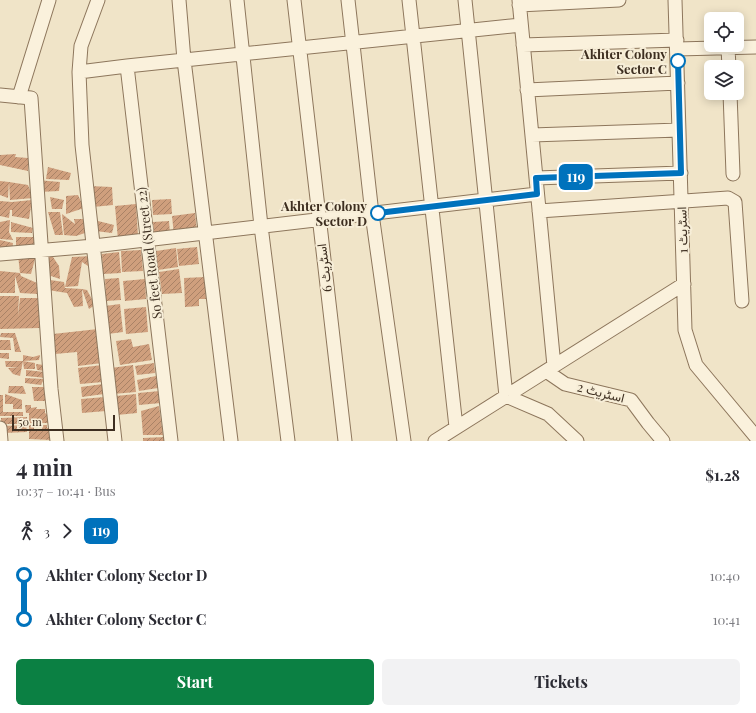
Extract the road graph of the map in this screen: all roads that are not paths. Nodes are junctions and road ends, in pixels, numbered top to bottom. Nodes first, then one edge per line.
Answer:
1 (49, 0) edge
2 (98, 0) edge
3 (179, 0) edge
4 (237, 0) edge
5 (294, 0) edge
6 (348, 0) edge
7 (409, 0) edge
8 (465, 0) edge
9 (619, 0) edge
10 (675, 0) edge
11 (519, 3) edge
12 (521, 25) junction
13 (468, 30) junction
14 (413, 36) junction
15 (352, 42) junction
16 (523, 45) junction
17 (677, 45) junction
18 (704, 47) edge
19 (744, 47) edge
20 (756, 47) edge
21 (300, 48) junction
22 (242, 54) junction
23 (184, 60) junction
24 (127, 66) junction
25 (79, 72) junction
26 (678, 84) junction
27 (528, 90) junction
28 (0, 95) edge
29 (19, 97) junction
30 (730, 100) edge
31 (680, 130) junction
32 (532, 135) junction
33 (681, 173) junction
34 (733, 174) dead end
35 (536, 178) junction
36 (537, 194) junction
37 (486, 200) junction
38 (682, 200) junction
39 (432, 207) junction
40 (539, 211) junction
41 (372, 214) junction
42 (318, 220) junction
43 (261, 226) junction
44 (205, 233) junction
45 (147, 240) junction
46 (94, 246) junction
47 (42, 250) junction
48 (0, 254) edge
49 (684, 284) junction
50 (742, 301) dead end
51 (550, 369) junction
52 (506, 396) junction
53 (456, 427) junction
54 (0, 428) edge
55 (756, 437) edge
56 (1, 441) edge
57 (57, 441) edge
58 (115, 441) edge
59 (171, 441) edge
60 (231, 441) edge
61 (288, 441) edge
62 (345, 441) edge
63 (404, 441) edge
64 (435, 441) edge
65 (577, 441) edge
66 (663, 441) edge

1 - 29 street
2 - 25 street
3 - 23 street
4 - 22 street
5 - 21 street, اسٹریٹ 6
6 - 15 street
7 - 14 street
8 - 13 street
9 - 11 street
10 - 17 street, اسٹریٹ 1
11 - 12 street
12 - 13 street
12 - 16 street
13 - 14 street
13 - 37 street
14 - 15 street
14 - 39 street
15 - 21 street
15 - 41 street
16 - 17 street
16 - 27 street
17 - 18 street
17 - 26 street, اسٹریٹ 1
19 - 20 street
21 - 22 street
21 - 42 street, اسٹریٹ 6
22 - 23 street
22 - 43 street
23 - 24 street
23 - 44 street
24 - 25 street
24 - 45 street, So feet Road (Street 22)
25 - 46 street
26 - 27 street
26 - 31 street, اسٹریٹ 1
27 - 32 street
28 - 29 street
29 - 47 street
30 - 34 street
31 - 32 street
31 - 33 street, اسٹریٹ 1
32 - 35 street
33 - 35 street
33 - 38 street, اسٹریٹ 1
35 - 36 street
36 - 37 street
36 - 40 street
37 - 39 street
37 - 52 street
38 - 40 street
38 - 49 street, اسٹریٹ 1
38 - 50 street
39 - 41 street
39 - 53 street
40 - 51 street
41 - 42 street
41 - 63 street
42 - 43 street
42 - 62 street, اسٹریٹ 6
43 - 44 street
43 - 61 street
44 - 45 street
44 - 60 street
45 - 46 street
45 - 59 street, So feet Road (Street 22)
46 - 47 street
46 - 58 street
47 - 48 street
47 - 57 street
49 - 51 street
49 - 55 street, اسٹریٹ 1
51 - 52 street
51 - 66 street, اسٹریٹ 2
52 - 53 street
52 - 65 street
53 - 64 street
54 - 56 street

